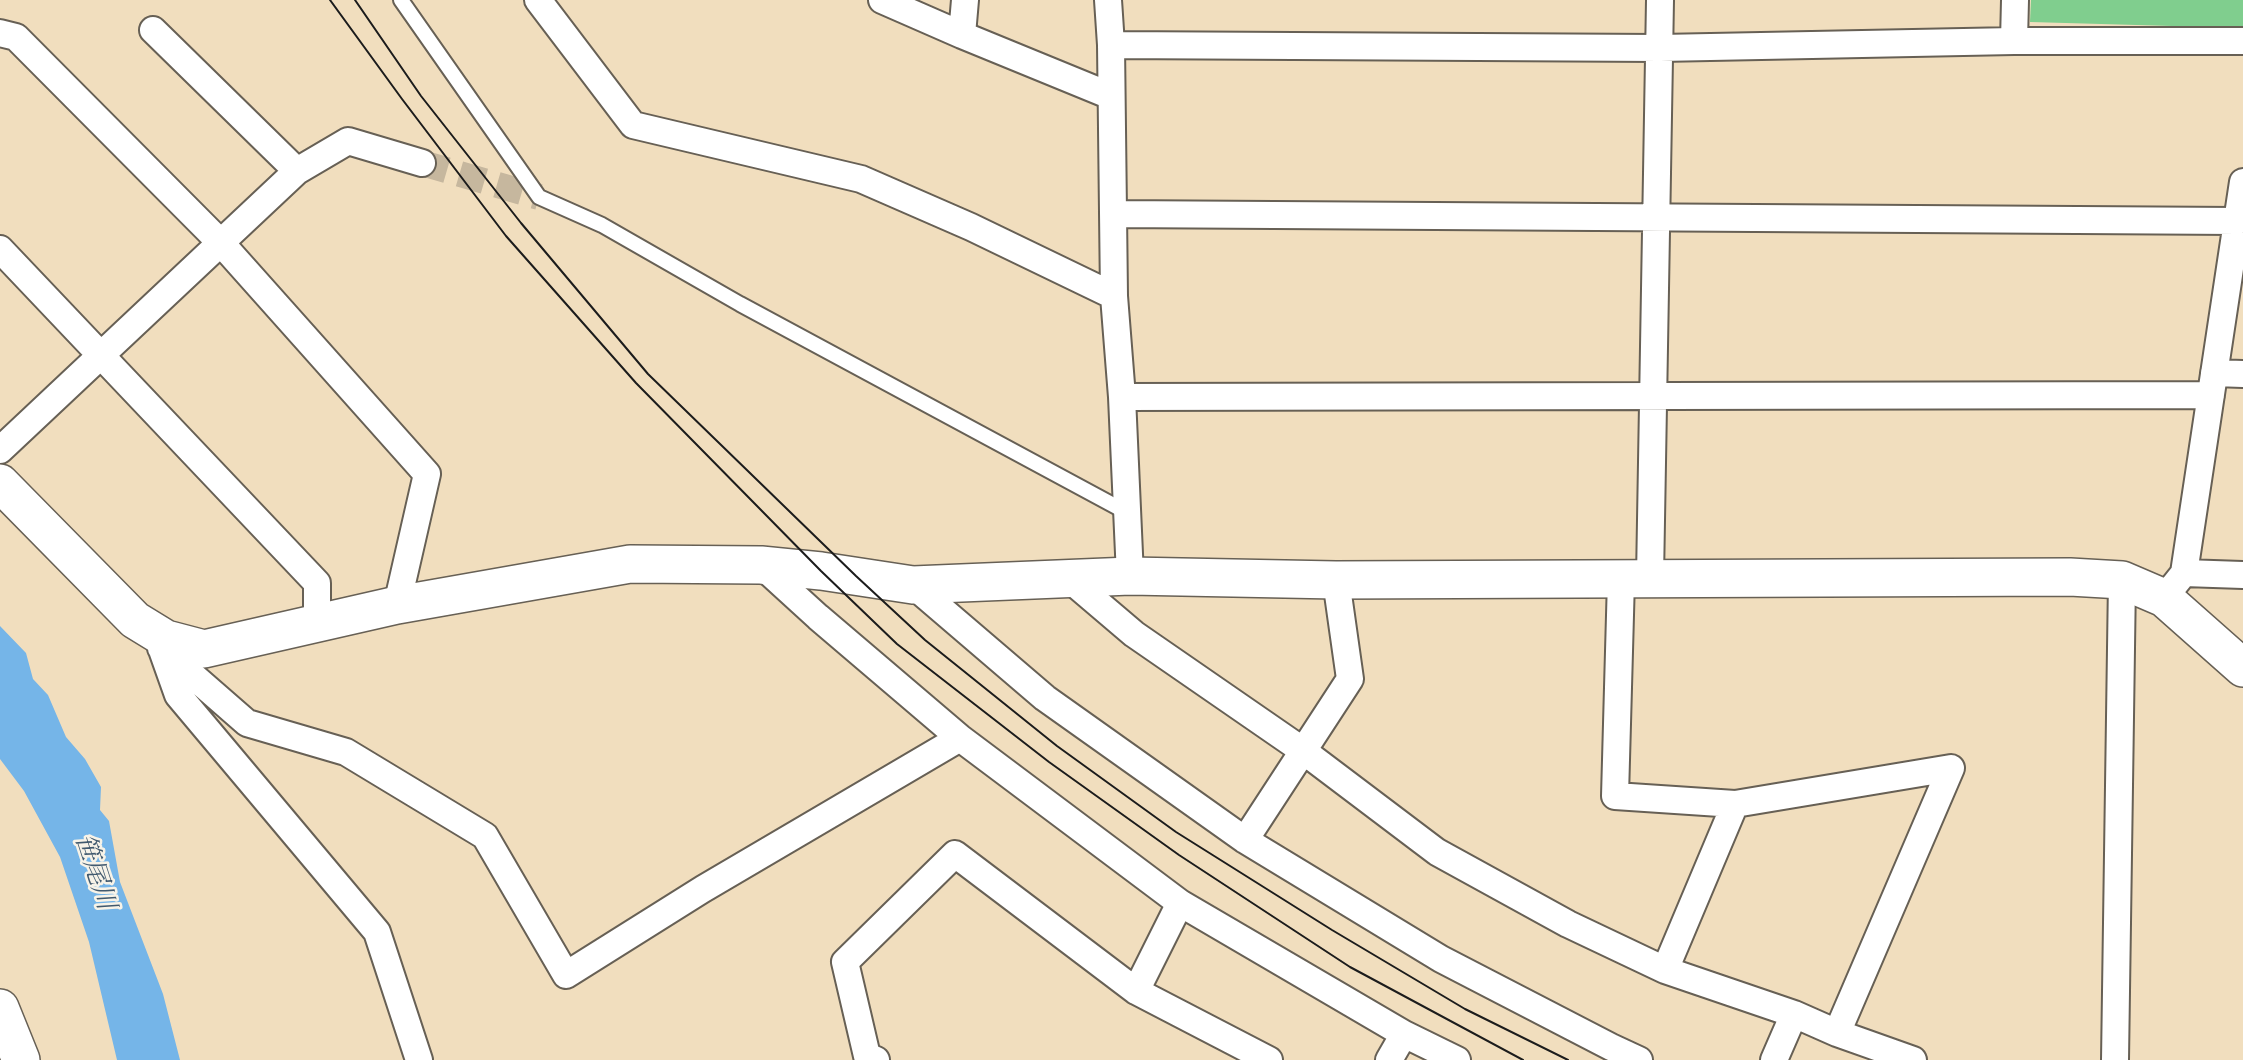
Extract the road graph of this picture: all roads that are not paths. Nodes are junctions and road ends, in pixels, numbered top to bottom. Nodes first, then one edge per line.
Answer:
1 (401, 0) edge
2 (538, 0) edge
3 (882, 0) edge
4 (965, 0) edge
5 (1108, 0) edge
6 (1660, 0) edge
7 (2015, 0) edge
8 (153, 30) dead end
9 (0, 33) edge
10 (962, 36) junction
11 (2014, 41) junction
12 (2243, 41) edge
13 (1111, 45) junction
14 (1660, 48) junction
15 (1111, 96) junction
16 (422, 163) tunnel mouth
17 (296, 171) junction
18 (2243, 182) edge
19 (1114, 214) junction
20 (1656, 216) junction
21 (2237, 221) junction
22 (221, 243) junction
23 (0, 249) edge
24 (1114, 296) junction
25 (101, 356) junction
26 (2243, 374) edge
27 (2213, 384) junction
28 (1653, 396) junction
29 (1122, 397) junction
30 (0, 450) edge
31 (0, 483) edge
32 (1128, 513) junction
33 (761, 565) junction
34 (2243, 575) edge
35 (1129, 576) junction
36 (1067, 577) junction
37 (1635, 578) junction
38 (1335, 580) junction
39 (2122, 580) junction
40 (913, 585) junction
41 (2174, 586) junction
42 (397, 605) junction
43 (135, 620) junction
44 (317, 624) junction
45 (161, 648) junction
46 (2243, 668) edge
47 (960, 738) junction
48 (1302, 750) junction
49 (1735, 804) junction
50 (1245, 840) junction
51 (1180, 903) junction
52 (1665, 970) junction
53 (1136, 991) junction
54 (0, 1008) edge
55 (1794, 1014) junction
56 (1837, 1033) junction
57 (1404, 1034) junction
58 (21, 1060) edge
59 (419, 1060) edge
60 (876, 1060) edge
61 (1269, 1060) edge
62 (1389, 1060) edge
63 (1457, 1060) edge
64 (1639, 1060) edge
65 (1774, 1060) edge
66 (1913, 1060) edge
67 (2115, 1060) edge

1 - 32 lane
2 - 24 street
3 - 10 street
4 - 10 street
5 - 13 street
6 - 14 street
7 - 11 street
8 - 17 street
9 - 22 street
10 - 15 street
11 - 12 street
11 - 14 street
13 - 14 street
13 - 15 street
14 - 20 street
15 - 19 street
16 - 17 street
17 - 22 street
18 - 21 street
19 - 20 street
19 - 24 street
20 - 21 street
20 - 28 street
21 - 27 street
22 - 25 street
22 - 42 street
23 - 25 street
24 - 29 street
25 - 30 street
25 - 44 street
26 - 27 street
27 - 28 street
27 - 41 street
28 - 29 street
28 - 37 street
29 - 32 street
31 - 43 street
32 - 35 street
33 - 40 street
33 - 42 street
33 - 47 street
34 - 41 street
35 - 36 street
35 - 38 street
36 - 40 street
36 - 48 street
37 - 38 street
37 - 39 street
37 - 49 street
38 - 48 street
39 - 41 street
39 - 67 street
40 - 50 street
41 - 46 street
42 - 44 street
43 - 44 street
43 - 45 street
45 - 47 street
45 - 59 street
47 - 51 street
48 - 50 street
48 - 52 street
49 - 52 street
49 - 56 street
50 - 64 street
51 - 53 street
51 - 57 street
52 - 55 street
53 - 60 street
53 - 61 street
54 - 58 street
55 - 56 street
55 - 65 street
56 - 66 street
57 - 62 street
57 - 63 street

